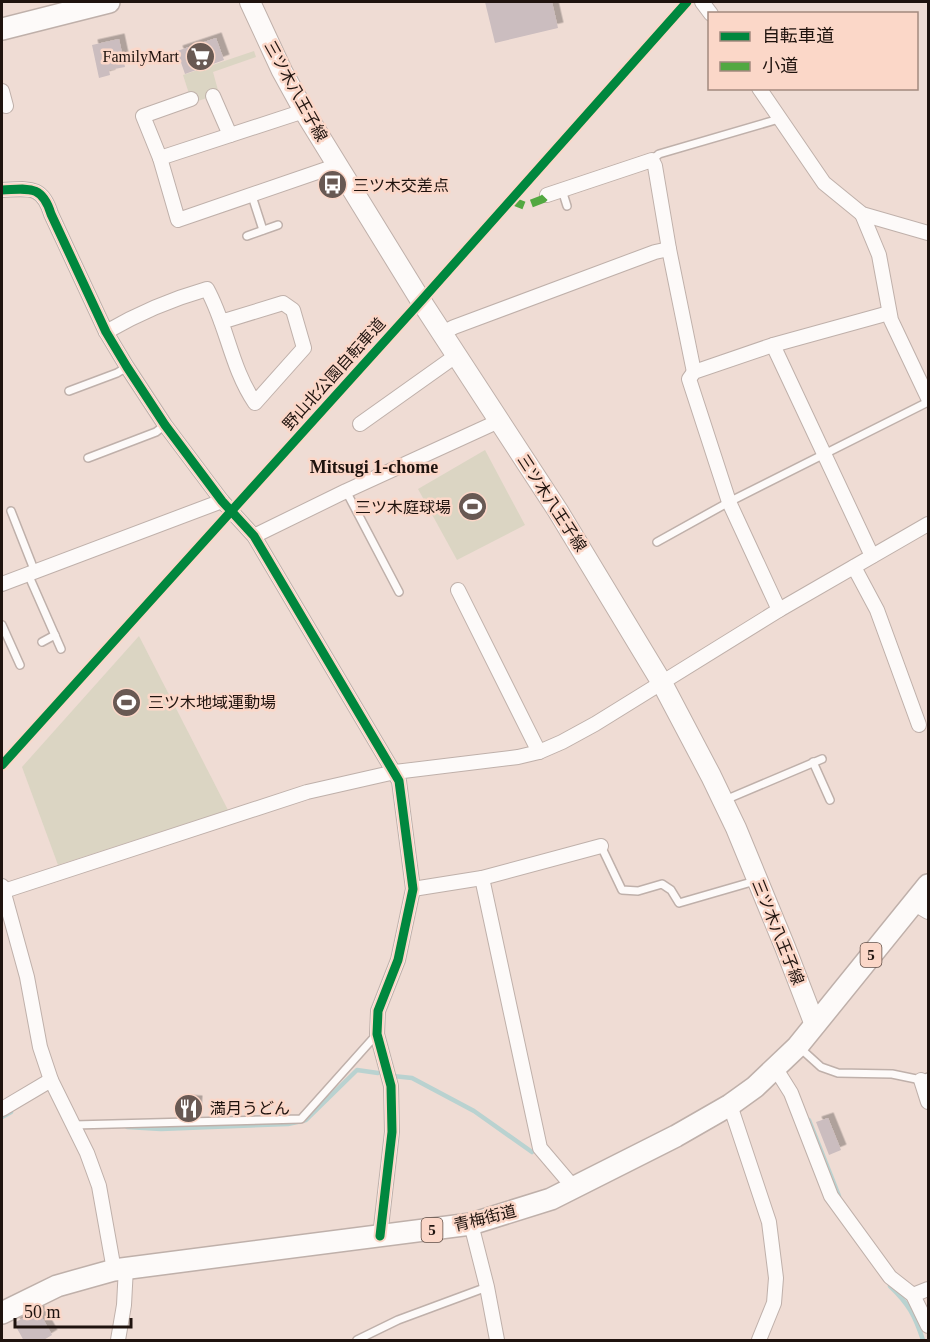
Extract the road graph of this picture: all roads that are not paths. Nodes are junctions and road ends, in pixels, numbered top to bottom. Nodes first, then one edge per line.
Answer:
1 (109, 2) edge
2 (250, 2) edge
3 (2, 29) edge
4 (760, 90) edge
5 (2, 91) edge
6 (213, 96) dead end
7 (191, 99) dead end
8 (6, 106) dead end
9 (304, 111) junction
10 (779, 119) junction
11 (230, 135) junction
12 (160, 158) junction
13 (652, 160) junction
14 (338, 165) junction
15 (2, 190) edge
16 (562, 190) junction
17 (252, 195) junction
18 (547, 195) dead end
19 (567, 206) dead end
20 (862, 214) junction
21 (278, 225) dead end
22 (263, 230) junction
23 (928, 233) edge
24 (247, 236) dead end
25 (669, 249) junction
26 (889, 314) junction
27 (221, 322) junction
28 (106, 332) junction
29 (442, 333) junction
30 (773, 345) junction
31 (457, 355) junction
32 (127, 367) junction
33 (694, 372) junction
34 (69, 391) dead end
35 (928, 400) edge
36 (499, 421) junction
37 (360, 424) dead end
38 (165, 425) junction
39 (826, 455) junction
40 (88, 458) dead end
41 (346, 491) junction
42 (222, 501) junction
43 (729, 502) junction
44 (11, 511) dead end
45 (928, 524) edge
46 (254, 536) junction
47 (657, 542) dead end
48 (872, 556) junction
49 (854, 567) junction
50 (32, 573) junction
51 (2, 584) edge
52 (458, 590) dead end
53 (399, 592) dead end
54 (779, 610) junction
55 (2, 625) edge
56 (55, 635) junction
57 (42, 642) dead end
58 (61, 649) dead end
59 (20, 664) dead end
60 (662, 683) junction
61 (919, 725) dead end
62 (539, 752) junction
63 (822, 759) dead end
64 (813, 762) junction
65 (395, 772) junction
66 (830, 800) dead end
67 (723, 801) junction
68 (601, 846) joint
69 (482, 878) junction
70 (758, 880) junction
71 (928, 885) edge
72 (2, 890) edge
73 (413, 890) junction
74 (921, 908) edge
75 (815, 1025) junction
76 (377, 1035) junction
77 (797, 1047) junction
78 (776, 1069) junction
79 (925, 1079) edge
80 (51, 1080) junction
81 (928, 1101) edge
82 (730, 1105) junction
83 (2, 1108) edge
84 (74, 1125) junction
85 (574, 1188) junction
86 (471, 1224) junction
87 (380, 1236) junction
88 (120, 1268) junction
89 (487, 1287) junction
90 (928, 1289) edge
91 (913, 1296) junction
92 (2, 1313) edge
93 (928, 1326) edge
94 (118, 1341) edge
95 (357, 1341) edge
96 (497, 1341) edge
97 (759, 1341) edge

1 - 3 main road
2 - 9 main road, 三ツ木八王子線
4 - 10 street
5 - 8 street
6 - 11 street
7 - 12 street
9 - 11 street
9 - 14 main road, 三ツ木八王子線
10 - 13 lane
10 - 20 street
11 - 12 street
12 - 17 street
13 - 16 street
13 - 25 street
14 - 17 street
14 - 29 main road, 三ツ木八王子線
15 - 28 street
16 - 18 street
16 - 19 lane
17 - 22 lane
20 - 23 street
20 - 26 street
21 - 22 lane
22 - 24 lane
25 - 29 street
25 - 33 street
26 - 30 street
26 - 35 street
27 - 27 street
27 - 28 street
28 - 32 street
29 - 31 main road, 三ツ木八王子線
30 - 33 street
30 - 39 street
31 - 36 main road, 三ツ木八王子線
31 - 37 street
32 - 34 lane
32 - 38 street
33 - 43 street
35 - 39 lane
36 - 41 street
36 - 60 main road, 三ツ木八王子線
38 - 40 lane
38 - 42 street
39 - 43 lane
39 - 48 street
41 - 46 street
41 - 53 lane
42 - 46 street
42 - 50 street
43 - 47 lane
43 - 54 street
44 - 50 lane
45 - 48 street
46 - 65 street
48 - 49 street
49 - 54 street
49 - 61 street
50 - 51 street
50 - 56 lane
52 - 62 street
54 - 60 street
55 - 59 lane
56 - 57 lane
56 - 58 lane
60 - 62 street
60 - 67 main road, 三ツ木八王子線
62 - 65 street
63 - 64 lane
64 - 66 lane
64 - 67 lane
65 - 72 street
65 - 73 street
67 - 70 main road, 三ツ木八王子線
68 - 69 street
68 - 70 lane
69 - 73 street
69 - 85 street
70 - 75 main road, 三ツ木八王子線
71 - 74 main road, 5
72 - 80 street
73 - 76 street
74 - 75 main road, 5
75 - 77 main road, 青梅街道 / 5
76 - 84 lane
76 - 87 street
77 - 78 main road, 青梅街道 / 5
77 - 79 lane
78 - 82 main road, 青梅街道 / 5
78 - 91 street
79 - 81 street
80 - 83 street
80 - 84 street
82 - 85 main road, 青梅街道 / 5
82 - 97 street
84 - 88 street
85 - 86 main road, 青梅街道 / 5
86 - 87 main road, 青梅街道 / 5
86 - 89 street
87 - 88 main road, 青梅街道 / 5
88 - 92 main road, 青梅街道 / 5
88 - 94 street
89 - 95 lane
89 - 96 street
90 - 91 street
91 - 93 street

